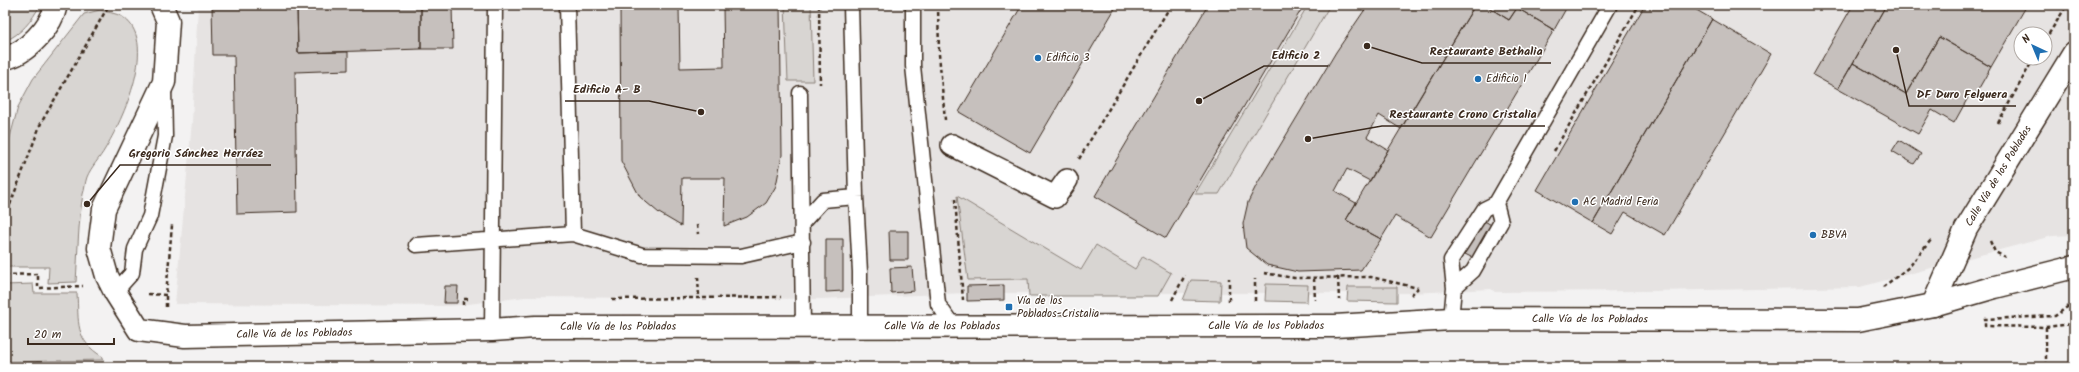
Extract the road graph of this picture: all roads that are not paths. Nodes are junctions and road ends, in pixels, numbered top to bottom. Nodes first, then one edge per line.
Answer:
1 (56, 5) edge
2 (161, 5) edge
3 (495, 5) edge
4 (567, 5) edge
5 (851, 5) edge
6 (913, 5) edge
7 (1610, 5) edge
8 (2074, 53) edge
9 (5, 58) edge
10 (164, 82) junction
11 (800, 93) dead end
12 (949, 136) road end
13 (1067, 180) road end
14 (856, 197) junction
15 (1496, 203) junction
16 (803, 222) junction
17 (573, 234) junction
18 (492, 239) junction
19 (803, 242) junction
20 (416, 245) dead end
21 (2074, 267) edge
22 (1454, 288) junction
23 (115, 292) junction
24 (938, 304) junction
25 (1933, 305) junction
26 (1451, 319) junction
27 (803, 326) junction
28 (860, 326) junction
29 (954, 327) junction
30 (924, 328) junction
31 (492, 330) junction

1 - 9 street
2 - 10 street, Calle Vía de los Poblados
3 - 18 lane
4 - 17 lane
5 - 14 lane
6 - 24 lane
7 - 15 lane
8 - 25 street, Calle Vía de los Poblados
10 - 23 lane, Calle Vía de los Poblados
10 - 23 street, Calle Vía de los Poblados
11 - 16 lane
12 - 13 street
14 - 16 lane
14 - 28 lane
15 - 22 lane
15 - 22 lane
16 - 19 lane
17 - 18 lane
17 - 19 lane
18 - 20 lane
18 - 31 lane
19 - 27 lane
21 - 25 street, Calle Vía de los Poblados
22 - 26 lane
23 - 31 street, Calle Vía de los Poblados
24 - 29 lane
24 - 30 lane
25 - 26 street, Calle Vía de los Poblados
26 - 29 street, Calle Vía de los Poblados
27 - 28 street, Calle Vía de los Poblados
27 - 31 street, Calle Vía de los Poblados
28 - 30 street, Calle Vía de los Poblados
29 - 30 street, Calle Vía de los Poblados

